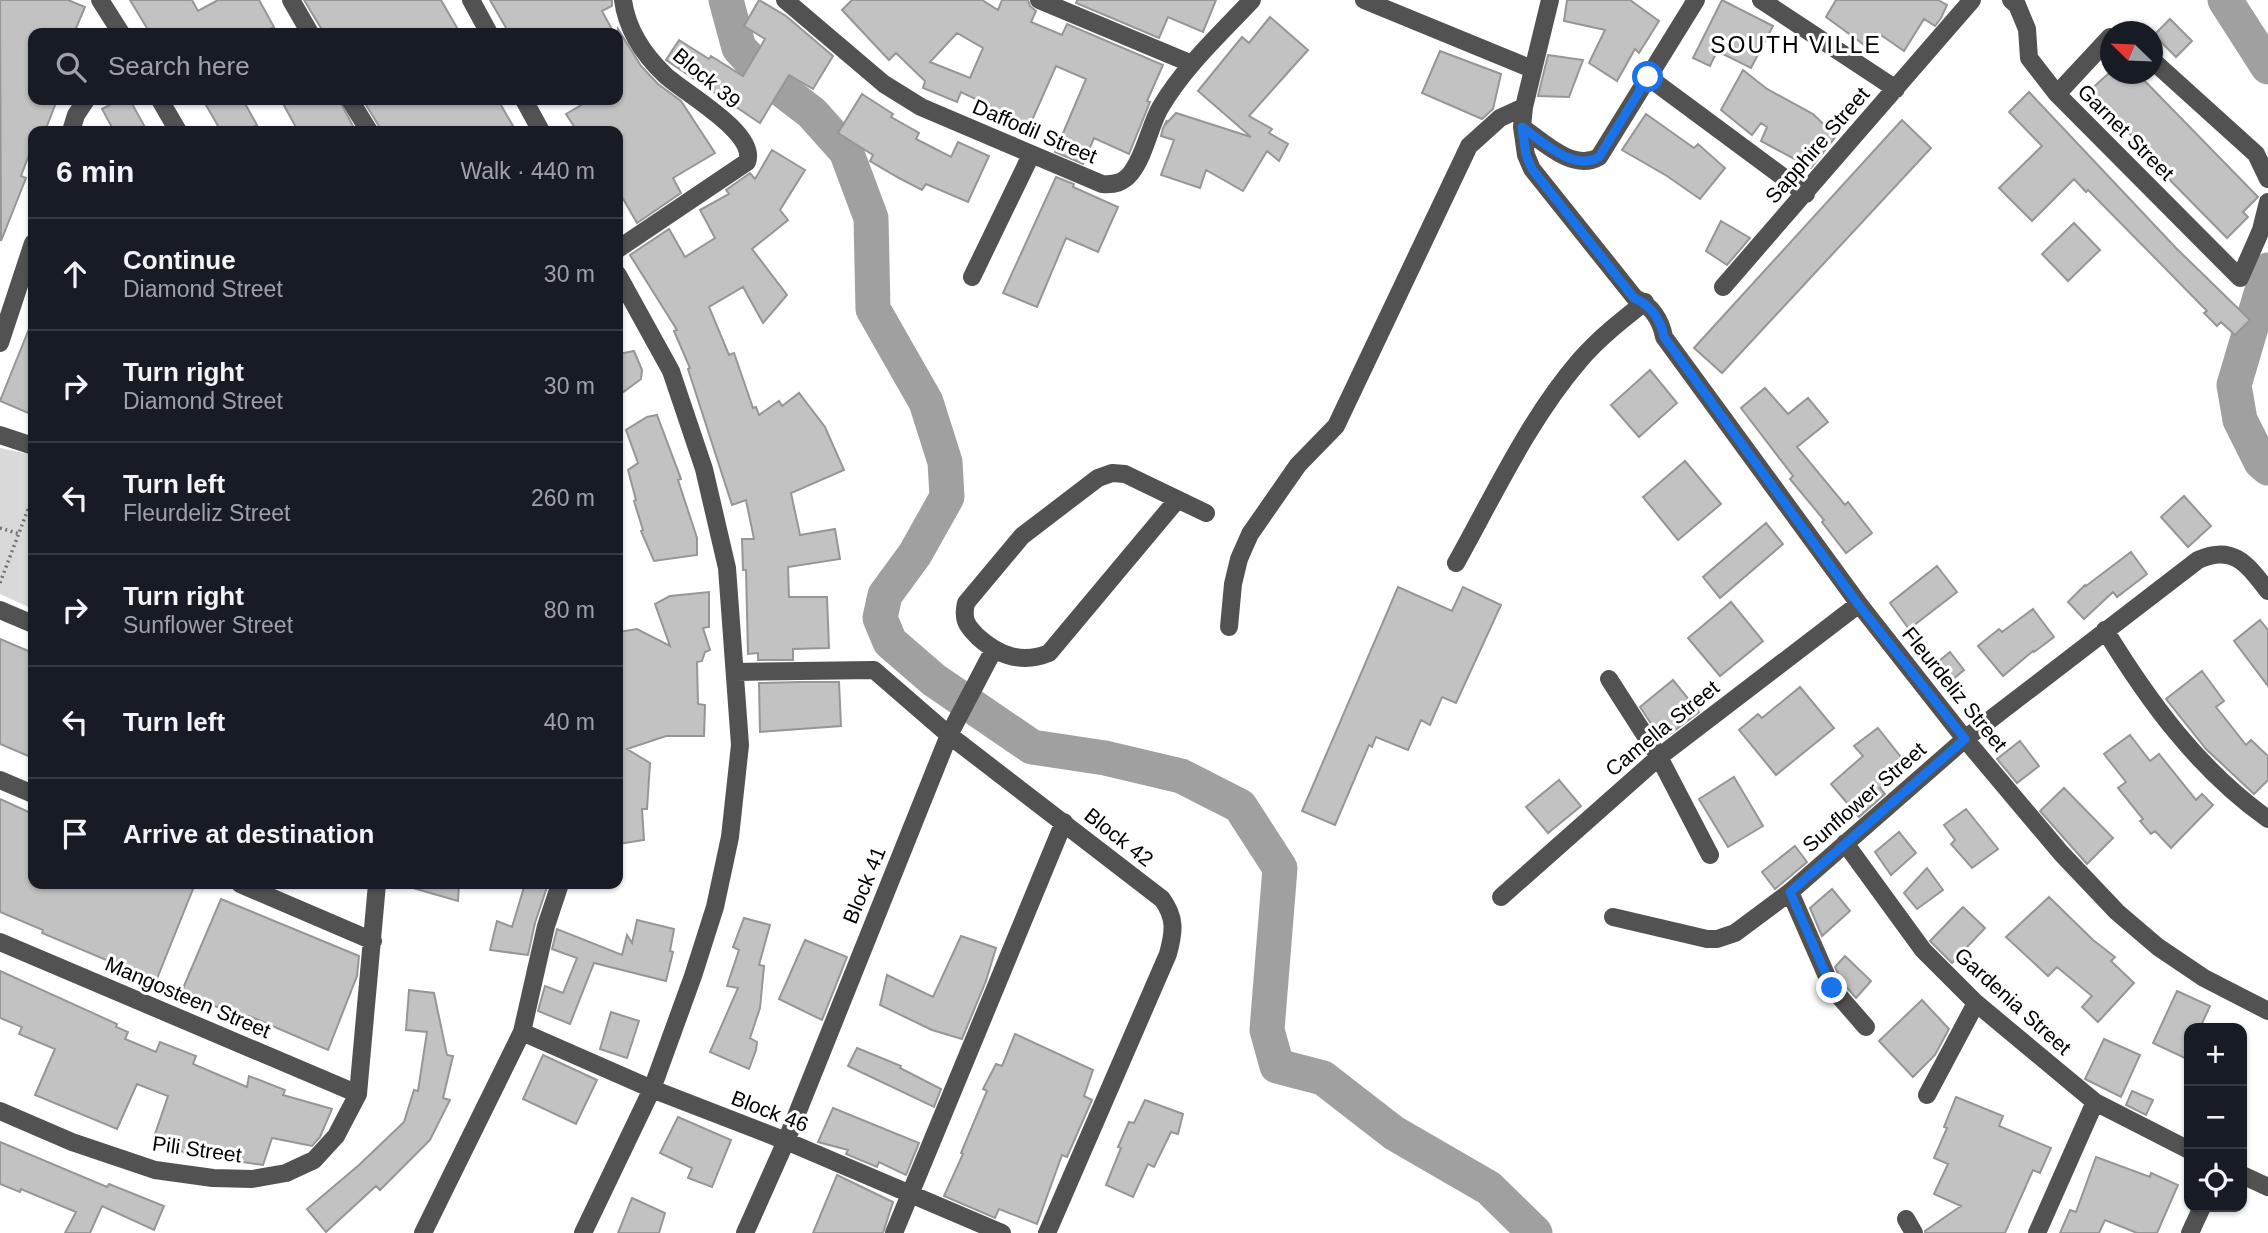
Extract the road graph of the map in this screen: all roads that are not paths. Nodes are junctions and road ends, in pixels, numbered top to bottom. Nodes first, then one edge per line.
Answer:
1 (100, 0) edge
2 (291, 0) edge
3 (471, 0) edge
4 (623, 0) edge
5 (785, 0) edge
6 (1040, 0) edge
7 (1252, 0) edge
8 (1364, 0) edge
9 (1550, 0) edge
10 (1696, 0) edge
11 (1761, 0) edge
12 (1972, 0) edge
13 (2011, 0) edge
14 (118, 28) edge
15 (307, 28) edge
16 (486, 28) edge
17 (2100, 49) edge
18 (1192, 64) junction
19 (1532, 69) junction
20 (2163, 70) edge
21 (1648, 77) junction
22 (1896, 89) junction
23 (2057, 94) junction
24 (83, 105) edge
25 (163, 105) edge
26 (353, 105) edge
27 (527, 105) edge
28 (1524, 107) junction
29 (73, 126) edge
30 (175, 126) edge
31 (366, 126) edge
32 (538, 126) edge
33 (1522, 127) junction
34 (1031, 155) junction
35 (2268, 179) edge
36 (1805, 194) junction
37 (2268, 202) edge
38 (623, 246) edge
39 (28, 258) edge
40 (972, 277) dead end
41 (623, 284) edge
42 (1723, 287) dead end
43 (1638, 304) junction
44 (0, 343) edge
45 (0, 435) edge
46 (28, 444) edge
47 (1177, 500) junction
48 (1206, 513) dead end
49 (1456, 563) dead end
50 (2268, 591) edge
51 (1858, 604) junction
52 (0, 610) edge
53 (28, 622) edge
54 (1229, 627) dead end
55 (2105, 631) junction
56 (993, 650) junction
57 (735, 672) junction
58 (1609, 679) dead end
59 (949, 735) junction
60 (1965, 739) junction
61 (1659, 757) junction
62 (0, 780) edge
63 (28, 792) edge
64 (2268, 819) edge
65 (1064, 822) junction
66 (1845, 843) junction
67 (1710, 855) dead end
68 (252, 889) edge
69 (377, 889) edge
70 (558, 889) edge
71 (1790, 892) junction
72 (1501, 897) dead end
73 (1613, 917) dead end
74 (373, 941) junction
75 (0, 942) edge
76 (1976, 1003) junction
77 (2268, 1011) edge
78 (1866, 1027) dead end
79 (522, 1032) junction
80 (652, 1089) junction
81 (358, 1094) junction
82 (1927, 1095) dead end
83 (2095, 1102) junction
84 (0, 1111) edge
85 (786, 1141) junction
86 (2187, 1149) edge
87 (2247, 1177) edge
88 (2268, 1187) edge
89 (911, 1192) junction
90 (2200, 1212) edge
91 (424, 1233) edge
92 (583, 1233) edge
93 (745, 1233) edge
94 (894, 1233) edge
95 (1002, 1233) edge
96 (1046, 1233) edge
97 (2037, 1233) edge
98 (2190, 1233) edge

1 - 14 street
2 - 15 street
3 - 16 street
4 - 38 street, Block 39
5 - 34 street, Daffodil Street
6 - 18 street
7 - 18 street, Daffodil Street
8 - 19 street
9 - 19 street, Fleurdeliz Street
10 - 21 street
11 - 22 street
12 - 22 street, Sapphire Street
13 - 23 street, Garnet Street
17 - 23 street
18 - 34 street, Daffodil Street
19 - 28 street, Fleurdeliz Street
20 - 35 street
21 - 33 street
21 - 36 street
22 - 36 street, Sapphire Street
23 - 37 street, Garnet Street
24 - 29 street
25 - 30 street
26 - 31 street
27 - 32 street
28 - 33 street, Fleurdeliz Street
28 - 54 street
33 - 43 street, Fleurdeliz Street
34 - 40 street
36 - 42 street, Sapphire Street
39 - 44 street
41 - 57 street
43 - 49 street
43 - 51 street, Fleurdeliz Street
45 - 46 street
47 - 48 street
47 - 56 street
47 - 56 street
50 - 55 street, Sunflower Street
51 - 60 street, Fleurdeliz Street
51 - 61 street, Camella Street
52 - 53 street
55 - 60 street, Sunflower Street
55 - 64 street
56 - 59 street, Block 41
57 - 59 street, Block 42
57 - 80 street
58 - 61 street
59 - 65 street, Block 42
59 - 85 street, Block 41
60 - 66 street, Sunflower Street
60 - 77 street, Fleurdeliz Street
61 - 67 street
61 - 72 street, Camella Street
62 - 63 street
65 - 89 street
65 - 96 street, Block 42
66 - 71 street, Sunflower Street
66 - 76 street, Gardenia Street
68 - 74 street
69 - 74 street, Pili Street
70 - 79 street
71 - 73 street, Sunflower Street
71 - 78 street
74 - 81 street, Pili Street
75 - 81 street, Mangosteen Street
76 - 82 street
76 - 83 street, Gardenia Street
79 - 80 street, Block 46
79 - 91 street
80 - 85 street, Block 46
80 - 92 street
81 - 84 street, Pili Street
83 - 86 street, Gardenia Street
83 - 97 street
85 - 89 street, Block 46
85 - 93 street, Block 41
87 - 88 street
89 - 94 street
89 - 95 street, Block 46
90 - 98 street

